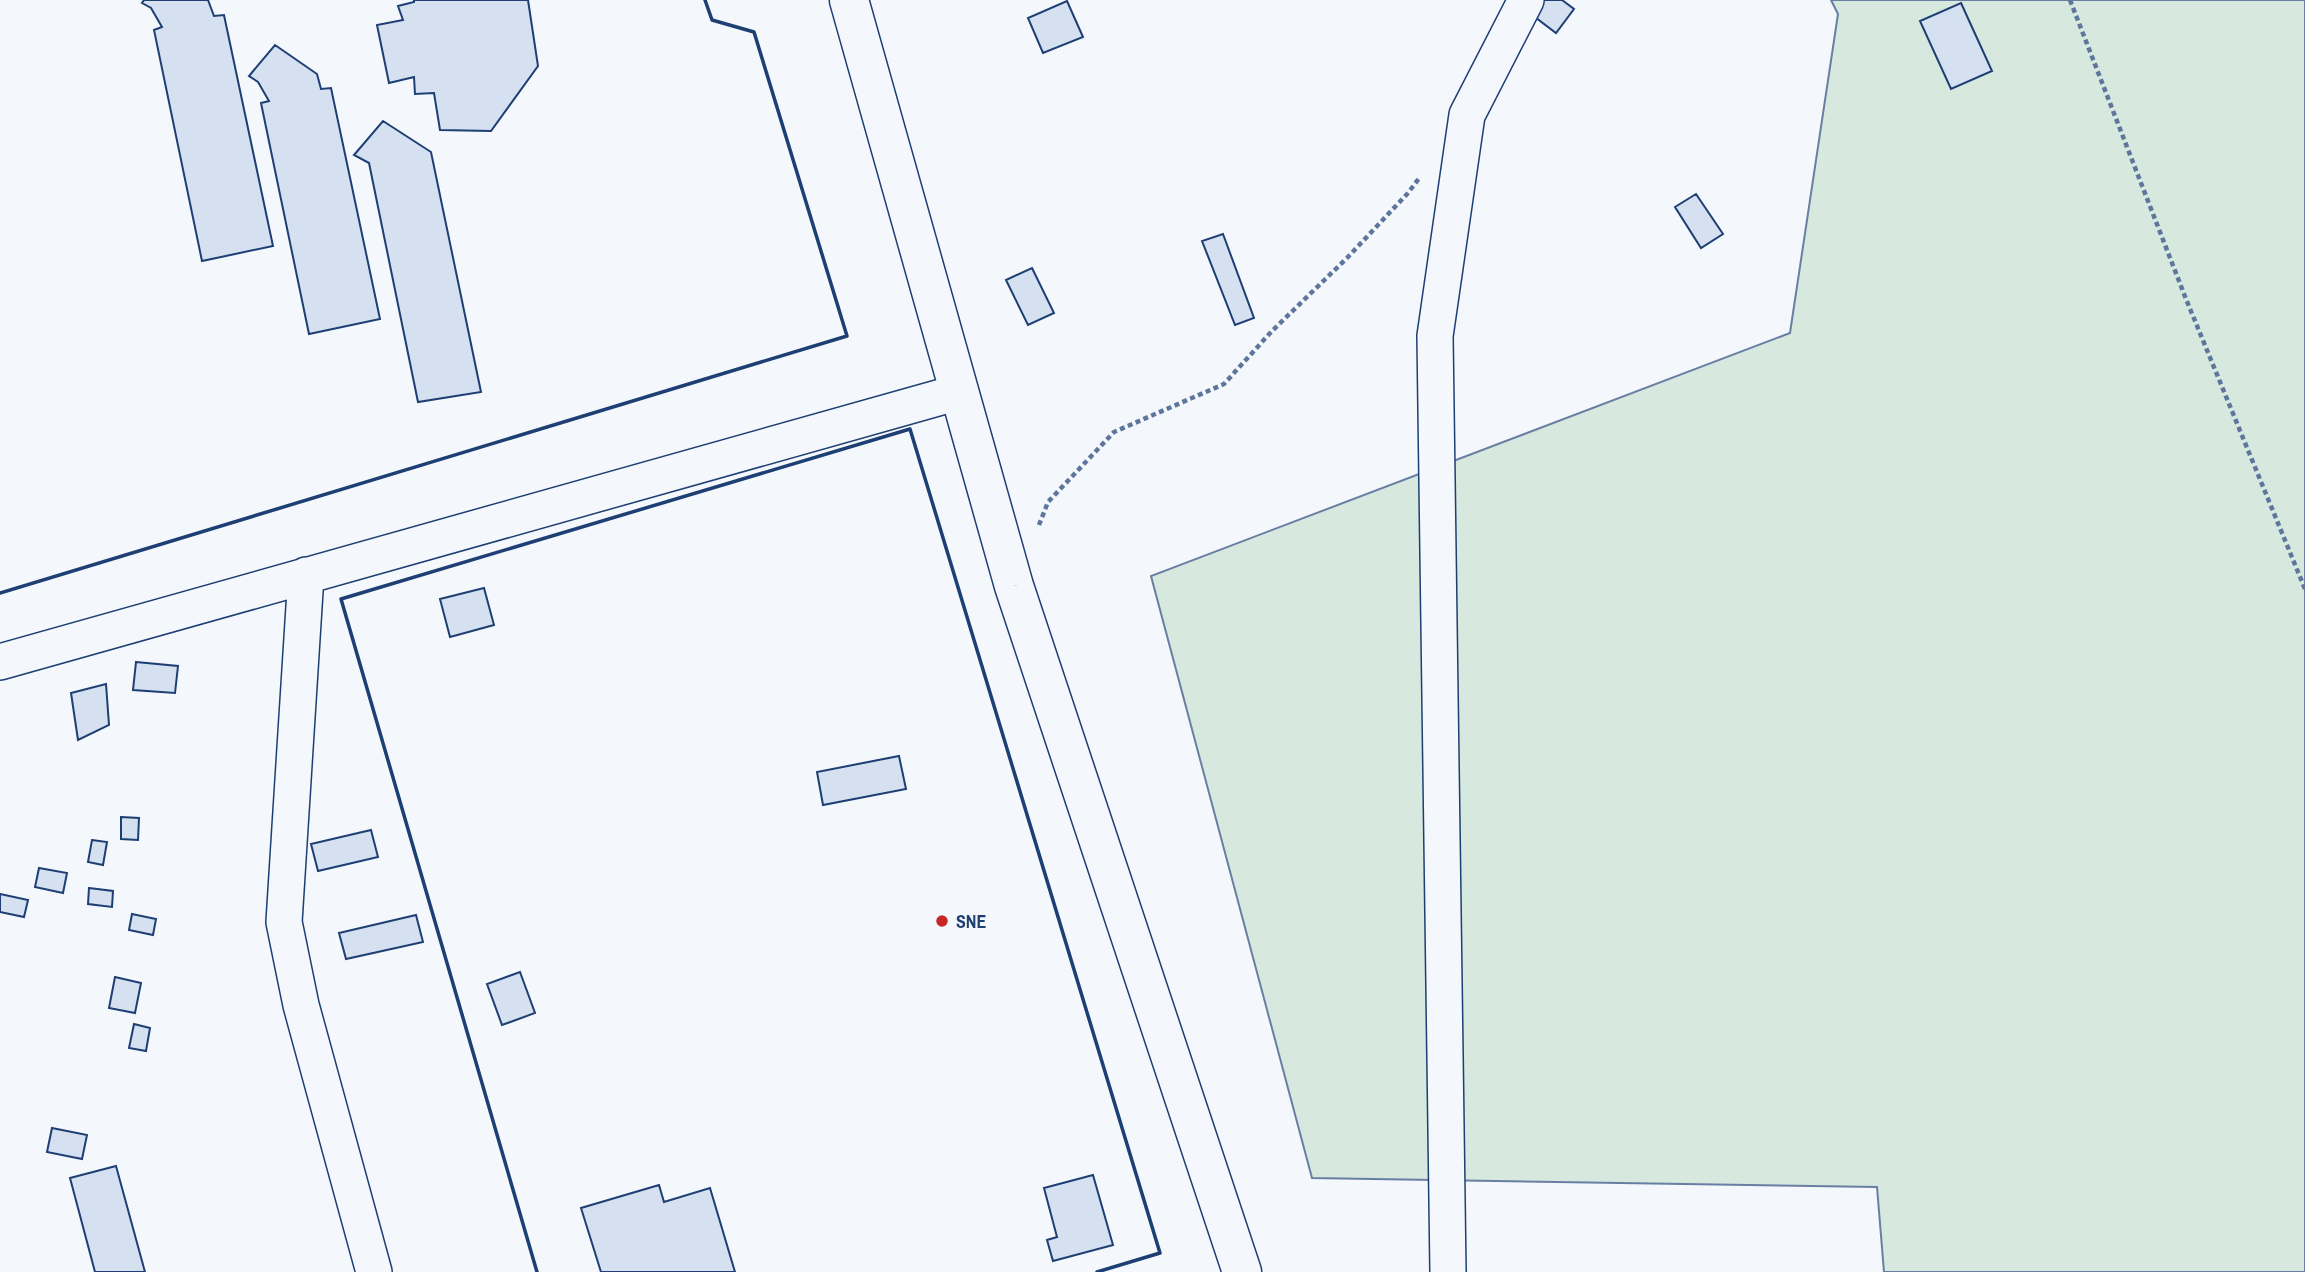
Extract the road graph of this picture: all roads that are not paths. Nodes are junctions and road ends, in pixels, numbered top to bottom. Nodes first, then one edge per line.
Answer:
1 (849, 0) edge
2 (1526, 0) edge
3 (958, 393) junction
4 (306, 575) junction
5 (0, 662) edge
6 (374, 1272) edge
7 (1242, 1272) edge
8 (1448, 1272) edge

1 - 3 main road
2 - 8 street
3 - 4 street
3 - 7 main road
4 - 5 street
4 - 6 street

